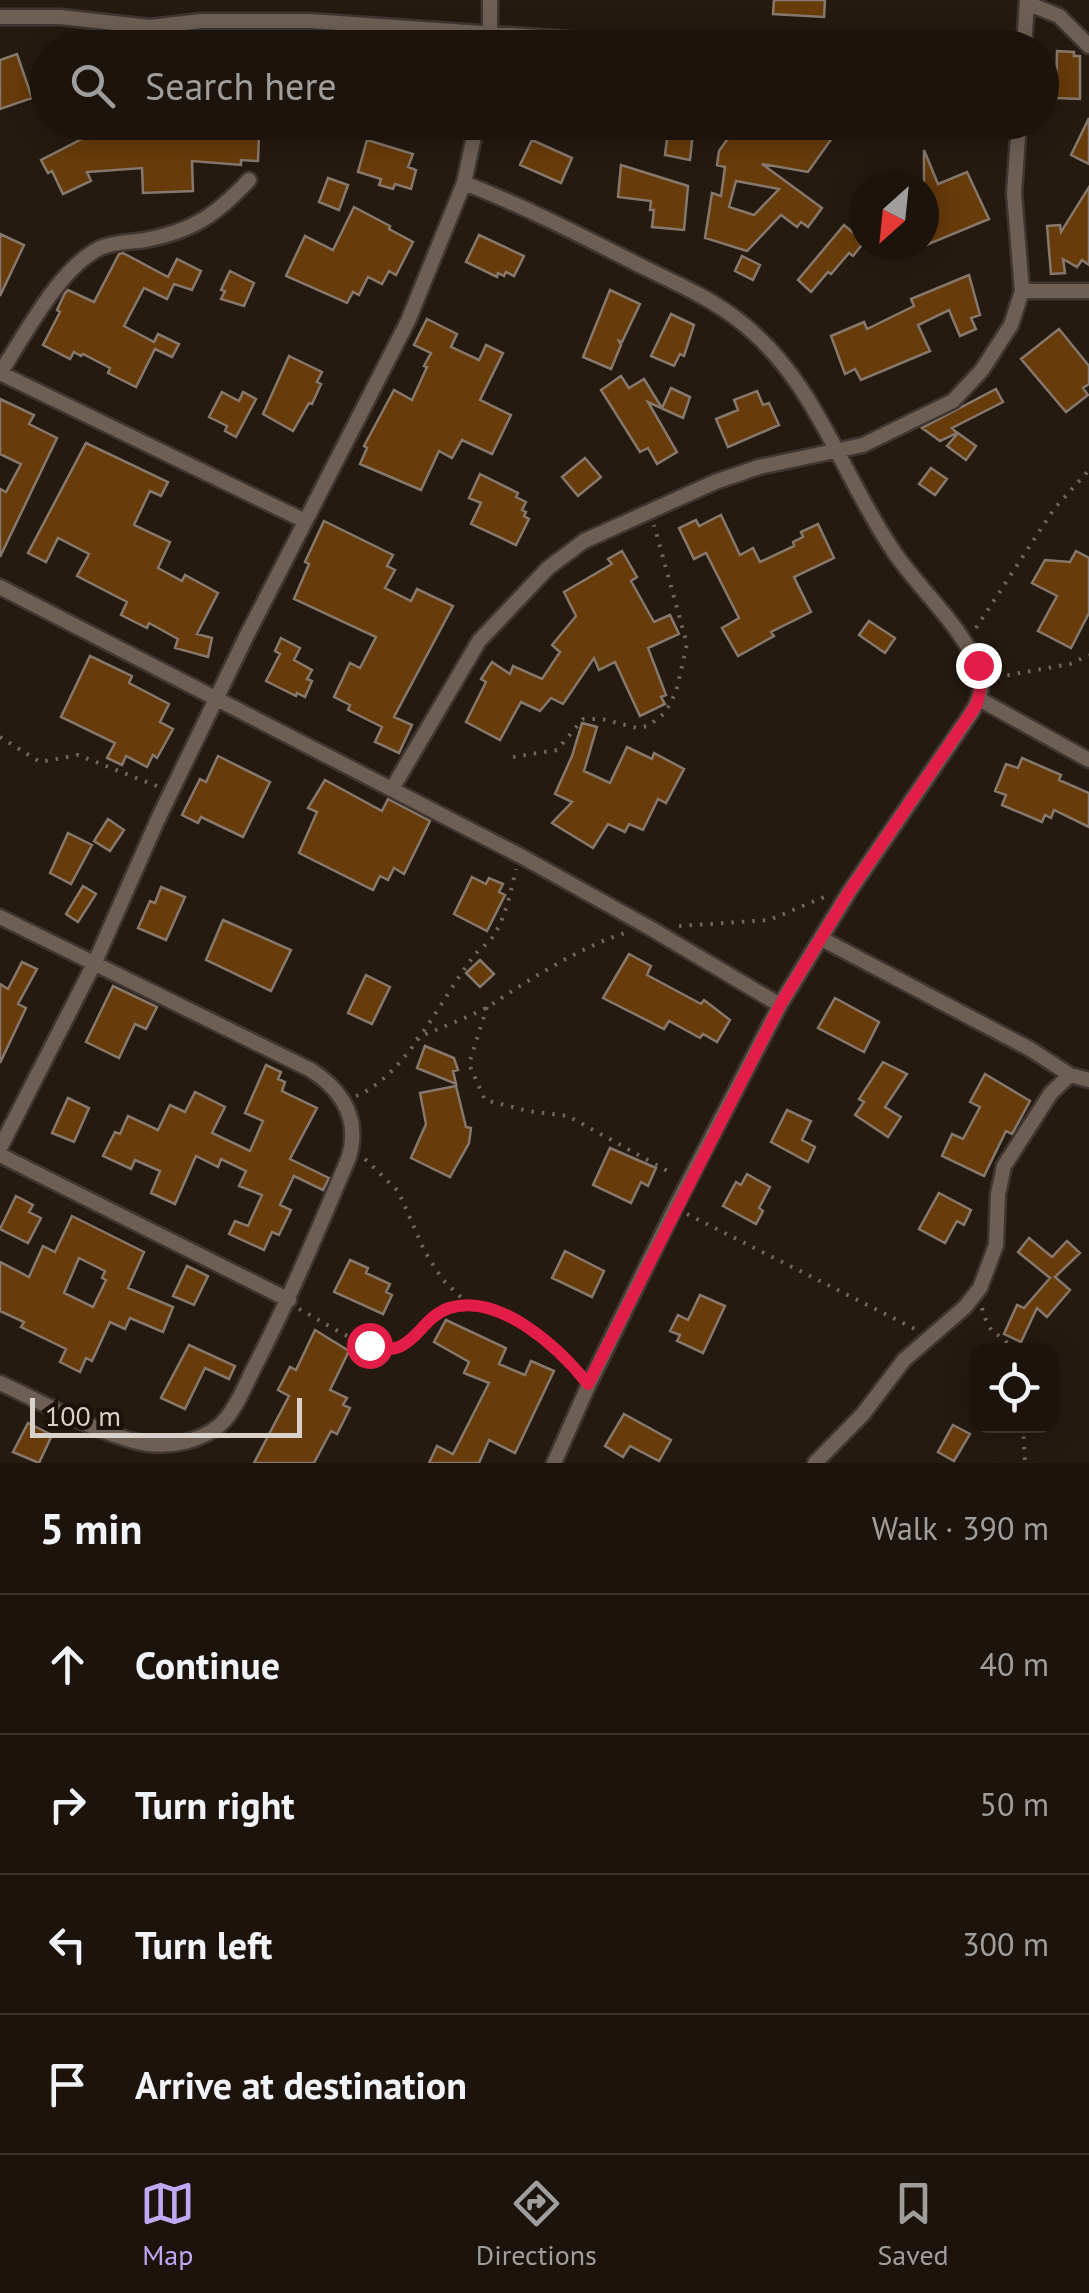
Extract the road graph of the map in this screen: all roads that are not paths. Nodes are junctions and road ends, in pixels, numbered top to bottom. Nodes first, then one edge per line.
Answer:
1 (490, 0) edge
2 (1027, 2) edge
3 (0, 17) edge
4 (396, 30) edge
5 (491, 30) edge
6 (1025, 30) edge
7 (1089, 46) edge
8 (474, 140) edge
9 (1018, 140) edge
10 (249, 180) dead end
11 (464, 183) junction
12 (1022, 291) junction
13 (1089, 291) edge
14 (0, 373) edge
15 (839, 452) junction
16 (305, 521) junction
17 (0, 587) edge
18 (979, 699) junction
19 (215, 700) junction
20 (1089, 760) edge
21 (392, 789) junction
22 (0, 918) edge
23 (822, 938) junction
24 (94, 962) junction
25 (780, 1005) junction
26 (1070, 1075) junction
27 (1089, 1080) edge
28 (0, 1152) edge
29 (288, 1301) junction
30 (0, 1383) edge
31 (554, 1463) edge
32 (815, 1463) edge

1 - 5 street
2 - 6 street
2 - 7 street
3 - 4 street
8 - 11 street
9 - 12 street
10 - 14 street
11 - 15 street
11 - 16 street
12 - 13 street
12 - 15 street
14 - 16 street
15 - 18 street
15 - 21 street
16 - 19 street
17 - 19 street
18 - 20 street
18 - 23 street
19 - 21 street
19 - 24 street
21 - 25 street
22 - 24 street
23 - 25 street
23 - 26 street
24 - 28 street
24 - 29 street
25 - 31 street
26 - 27 street
26 - 32 street
28 - 29 street
29 - 30 street

